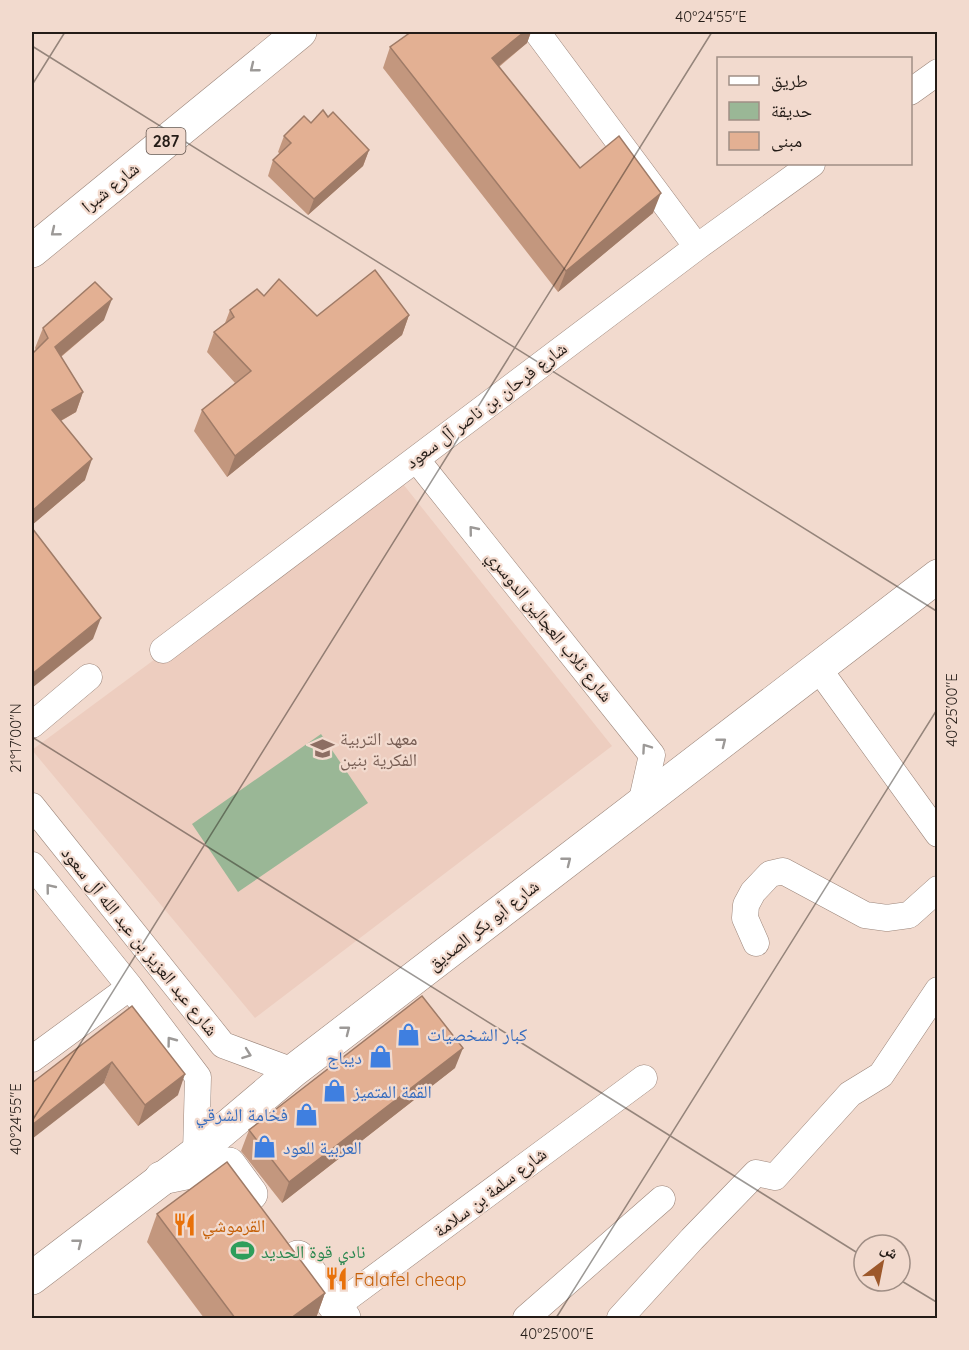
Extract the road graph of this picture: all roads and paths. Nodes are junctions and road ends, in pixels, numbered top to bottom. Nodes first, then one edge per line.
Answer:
1 (300, 32) edge
2 (537, 32) edge
3 (938, 72) edge
4 (912, 91) edge
5 (811, 165) edge
6 (697, 247) junction
7 (32, 251) edge
8 (416, 459) junction
9 (935, 585) edge
10 (163, 650) dead end
11 (818, 668) junction
12 (89, 677) dead end
13 (32, 725) edge
14 (641, 804) junction
15 (32, 807) edge
16 (938, 834) edge
17 (32, 865) edge
18 (938, 889) edge
19 (756, 943) dead end
20 (130, 987) junction
21 (938, 990) edge
22 (32, 1059) edge
23 (293, 1071) junction
24 (644, 1078) dead end
25 (195, 1153) junction
26 (161, 1178) junction
27 (662, 1200) dead end
28 (32, 1278) edge
29 (340, 1313) edge
30 (526, 1318) edge
31 (620, 1318) edge

1 -> 7 main road, شارع شبرا / 287
2 - 6 street
3 - 4 street
5 - 6 street, شارع فرحان بن ناصر آل سعود
6 - 8 street, شارع فرحان بن ناصر آل سعود
8 - 10 street, شارع فرحان بن ناصر آل سعود
14 -> 8 street, شارع ثلاب العجالين الدوسري
9 - 11 main road, شارع أبو بكر الصديق
14 -> 11 main road, شارع أبو بكر الصديق
11 - 16 street
12 - 13 street
23 -> 14 main road, شارع أبو بكر الصديق
15 -> 23 street, شارع عبد العزيز بن عبد الله آل سعود
20 -> 17 street, شارع عبد العزيز بن عبد الله آل سعود
18 - 19 street
20 - 22 street
25 -> 20 street, شارع عبد العزيز بن عبد الله آل سعود
21 - 31 street
23 - 25 main road, شارع أبو بكر الصديق
24 - 29 street, شارع سلمة بن سلامة
25 - 26 main road, شارع أبو بكر الصديق
28 -> 26 main road, شارع أبو بكر الصديق
26 - 29 main road
27 - 30 street

